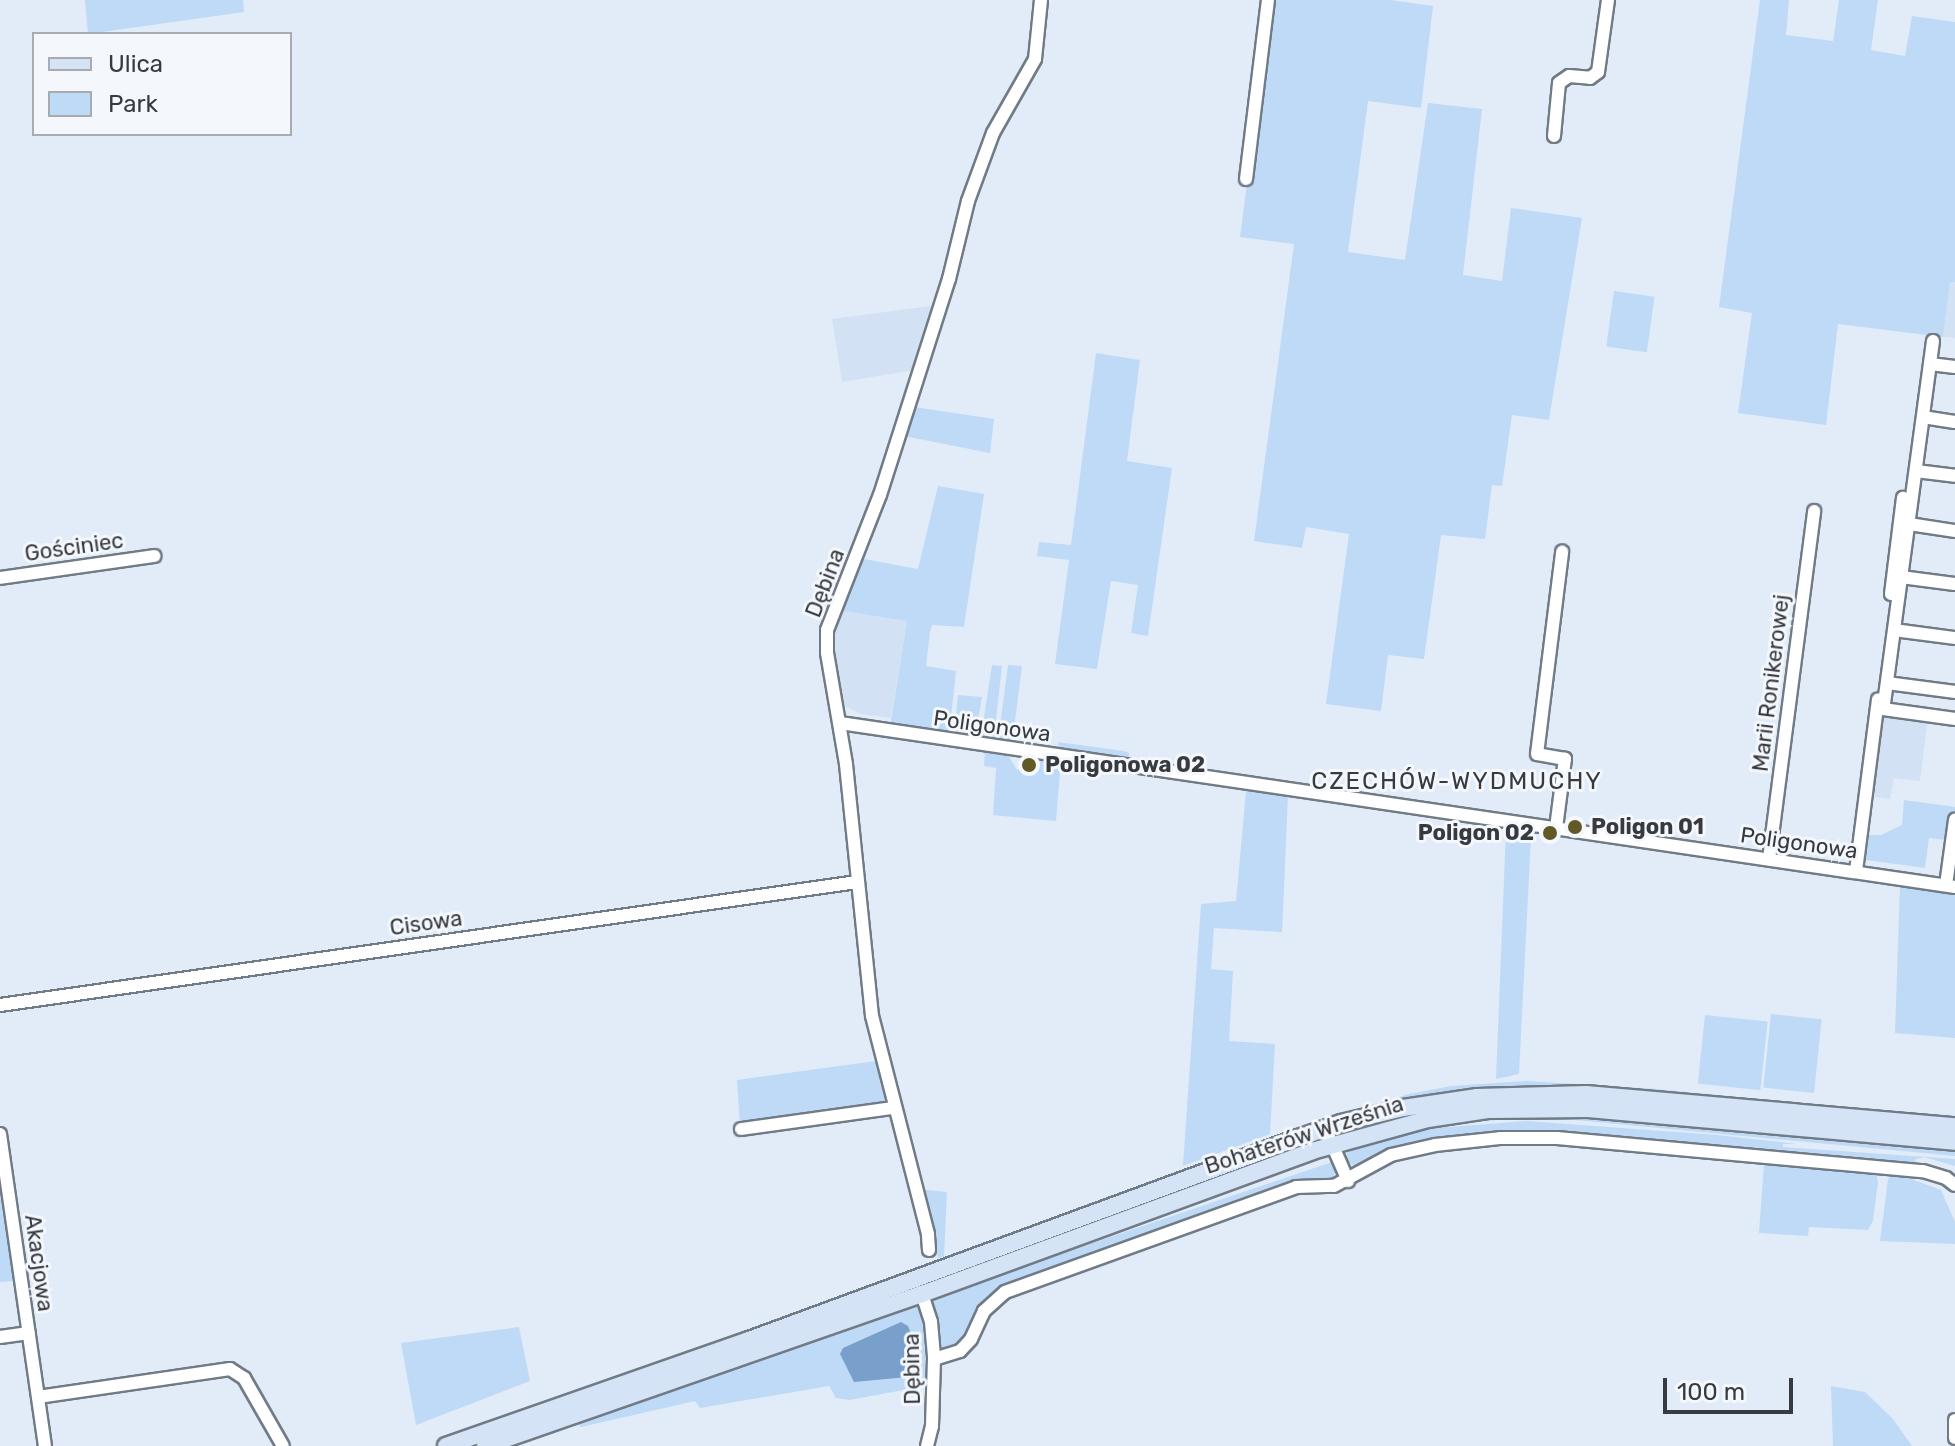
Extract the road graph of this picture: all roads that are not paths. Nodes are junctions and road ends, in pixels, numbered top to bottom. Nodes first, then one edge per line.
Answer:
1 (1041, 0) edge
2 (1268, 0) edge
3 (1608, 0) edge
4 (1554, 136) dead end
5 (1246, 179) dead end
6 (1933, 341) dead end
7 (1930, 364) junction
8 (1955, 367) edge
9 (1923, 417) junction
10 (1955, 422) edge
11 (1916, 471) junction
12 (1955, 476) edge
13 (1903, 498) dead end
14 (1814, 511) dead end
15 (1909, 524) junction
16 (1955, 531) edge
17 (1562, 552) dead end
18 (154, 556) dead end
19 (1901, 577) junction
20 (0, 578) edge
21 (1955, 584) edge
22 (1894, 630) junction
23 (1955, 638) edge
24 (1887, 683) junction
25 (1955, 692) edge
26 (1955, 719) edge
27 (841, 729) junction
28 (1955, 820) edge
29 (1556, 828) junction
30 (1769, 859) junction
31 (1856, 871) junction
32 (857, 882) junction
33 (1952, 886) edge
34 (0, 1005) edge
35 (893, 1108) junction
36 (1955, 1126) edge
37 (1325, 1128) junction
38 (741, 1129) dead end
39 (0, 1134) edge
40 (1955, 1142) edge
41 (1331, 1145) junction
42 (1348, 1181) junction
43 (1955, 1185) edge
44 (929, 1250) dead end
45 (922, 1294) junction
46 (29, 1333) junction
47 (0, 1337) edge
48 (934, 1359) junction
49 (38, 1397) junction
50 (1955, 1420) edge
51 (1955, 1438) edge
52 (928, 1445) edge
53 (45, 1446) edge
54 (283, 1446) edge
55 (446, 1446) edge
56 (485, 1446) edge

1 - 27 street, Dębina
2 - 5 street
3 - 4 street
6 - 7 street
7 - 8 street
7 - 9 street
9 - 10 street
9 - 11 street
11 - 12 street
11 - 15 street
13 - 31 street
14 - 30 street, Marii Ronikerowej
15 - 16 street
15 - 19 street
17 - 29 street
18 - 20 street, Gościniec
19 - 21 street
19 - 22 street
22 - 23 street
22 - 24 street
24 - 25 street
24 - 26 street
27 - 29 street, Poligonowa
27 - 32 street, Dębina
28 - 33 street
29 - 30 street, Poligonowa
30 - 31 street, Poligonowa
31 - 33 street, Poligonowa
32 - 34 street, Cisowa
32 - 35 street, Dębina
35 - 38 street
35 - 44 street, Dębina
36 - 37 main road, Bohaterów Września
37 - 41 street
37 - 55 main road, Bohaterów Września
39 - 46 street, Akacjowa
40 - 41 main road, Bohaterów Września
41 - 42 street
41 - 45 main road, Bohaterów Września
42 - 43 street
42 - 48 street
45 - 48 street, Dębina
45 - 56 main road, Bohaterów Września
46 - 47 street
46 - 49 street, Akacjowa
48 - 52 street, Dębina
49 - 53 street, Akacjowa
49 - 54 street
50 - 51 street

